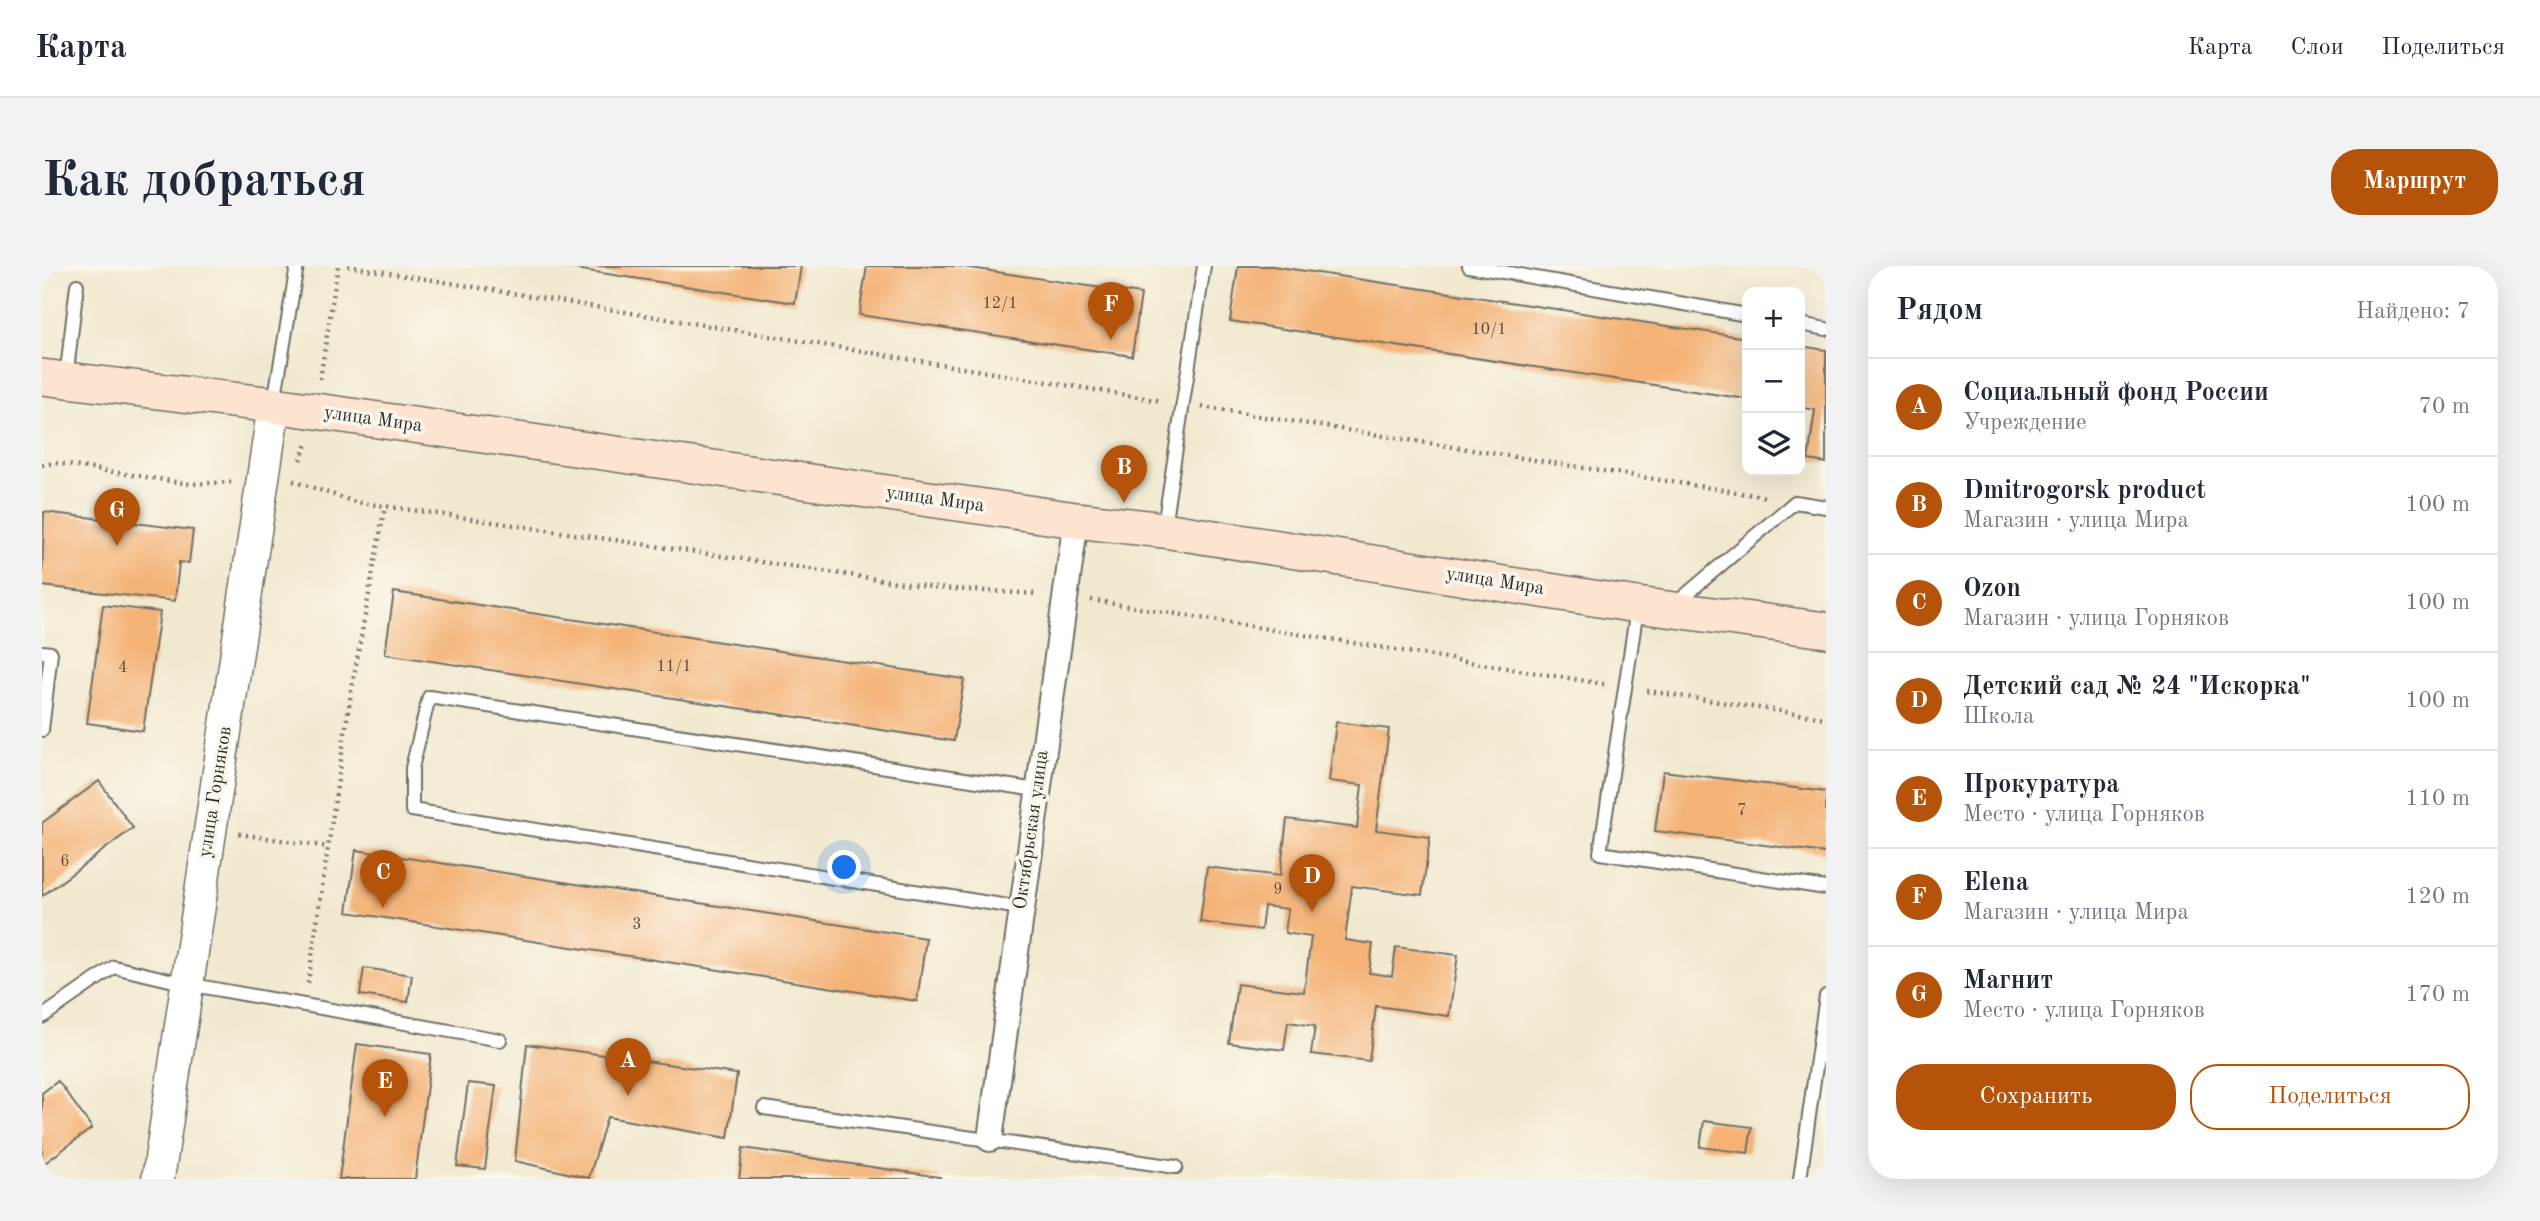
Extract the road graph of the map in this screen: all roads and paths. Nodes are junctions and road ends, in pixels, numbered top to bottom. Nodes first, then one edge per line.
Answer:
1 (297, 266) edge
2 (348, 266) edge
3 (1204, 266) edge
4 (1469, 266) edge
5 (77, 285) dead end
6 (1742, 314) edge
7 (1805, 325) edge
8 (1826, 329) edge
9 (54, 378) edge
10 (1185, 404) junction
11 (274, 405) junction
12 (42, 465) edge
13 (263, 480) junction
14 (1796, 502) junction
15 (385, 506) dead end
16 (1826, 508) edge
17 (1076, 520) junction
18 (1164, 530) junction
19 (1654, 606) junction
20 (1826, 630) edge
21 (42, 652) edge
22 (42, 730) edge
23 (1037, 790) junction
24 (238, 834) dead end
25 (328, 847) junction
26 (1826, 888) edge
27 (1020, 908) junction
28 (187, 984) junction
29 (1826, 996) edge
30 (305, 1005) junction
31 (42, 1017) edge
32 (500, 1040) dead end
33 (764, 1108) dead end
34 (990, 1139) junction
35 (1176, 1167) dead end
36 (158, 1179) edge
37 (1800, 1179) edge

1 - 11 lane
2 - 10 path
3 - 10 lane
4 - 6 lane
5 - 9 lane
7 - 8 lane
9 - 11 main road, улица Мира
10 - 14 path
10 - 18 lane
11 - 13 street, улица Горняков
11 - 17 main road, улица Мира
12 - 13 path
13 - 28 street, улица Горняков
14 - 16 lane
14 - 19 lane
15 - 25 path
17 - 18 main road, улица Мира
17 - 23 street, Октябрьская улица
18 - 19 main road, улица Мира
19 - 20 main road, улица Мира
19 - 26 lane
21 - 22 lane
23 - 27 street, Октябрьская улица
23 - 27 lane
24 - 25 path
25 - 30 path
27 - 34 street, Октябрьская улица
28 - 30 lane
28 - 31 lane
28 - 36 street, улица Горняков
29 - 37 lane
30 - 32 lane
33 - 34 lane
34 - 35 lane

